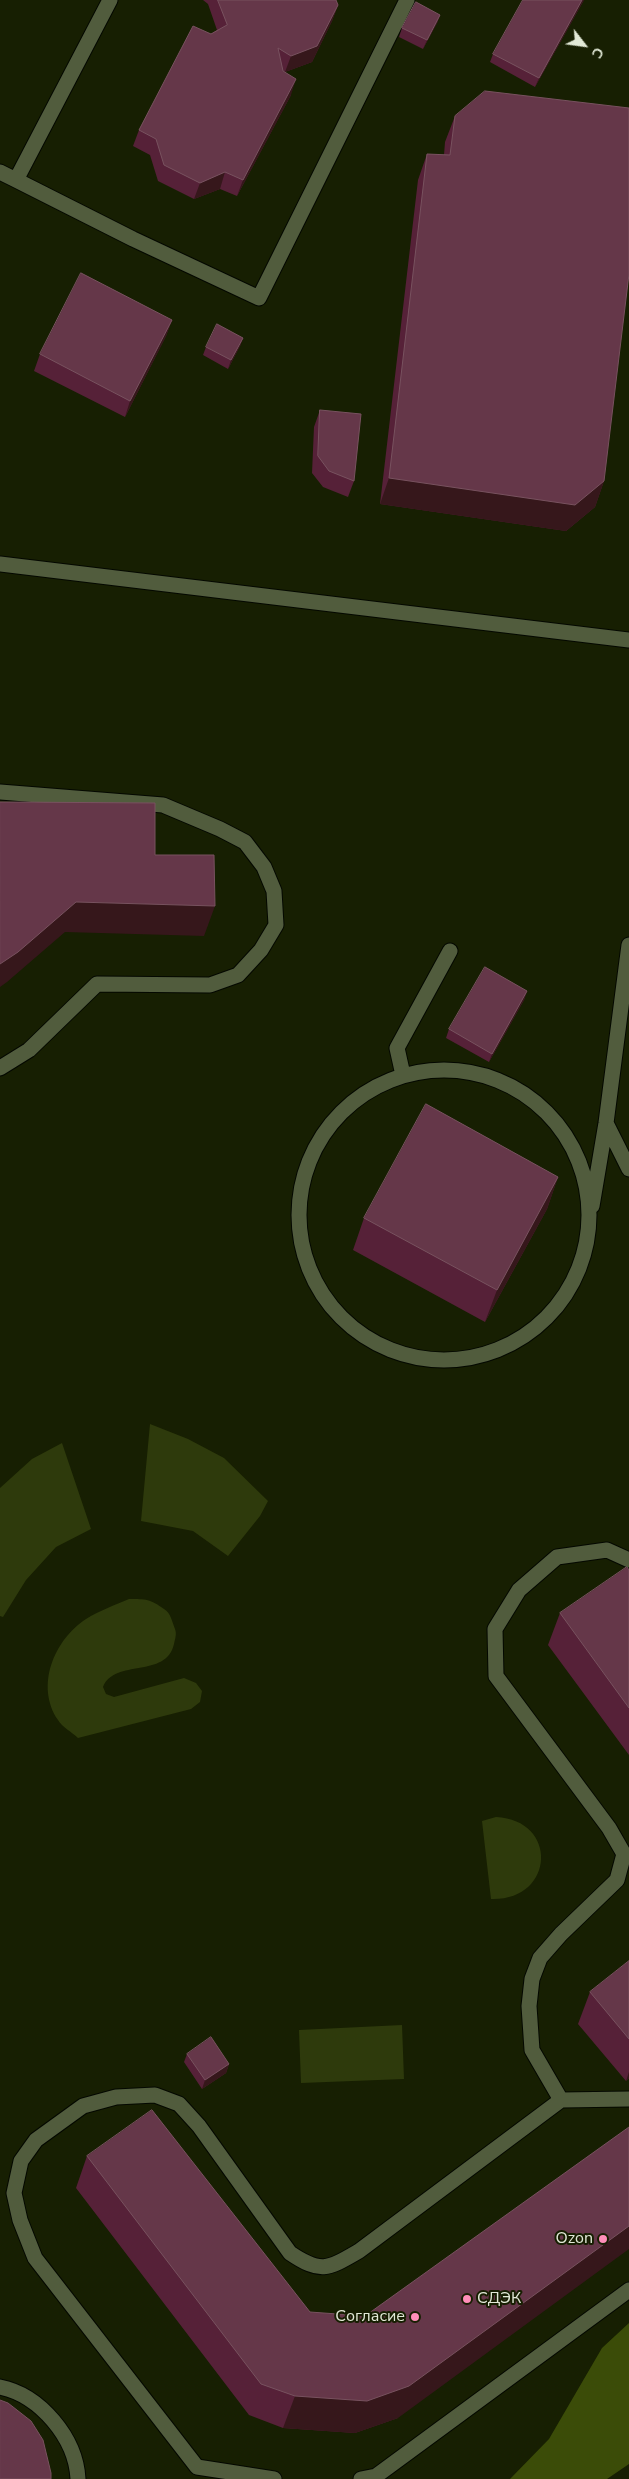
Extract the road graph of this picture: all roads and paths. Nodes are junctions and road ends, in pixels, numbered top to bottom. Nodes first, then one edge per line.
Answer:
1 (110, 0) edge
2 (407, 0) edge
3 (0, 172) edge
4 (16, 180) junction
5 (0, 564) edge
6 (629, 640) edge
7 (0, 792) edge
8 (629, 945) edge
9 (450, 951) dead end
10 (629, 1060) edge
11 (0, 1068) edge
12 (613, 1070) junction
13 (403, 1075) junction
14 (606, 1123) junction
15 (629, 1169) edge
16 (590, 1216) junction
17 (629, 1560) edge
18 (629, 2099) edge
19 (561, 2100) junction
20 (629, 2290) edge
21 (0, 2387) edge
22 (199, 2473) edge
23 (78, 2479) edge
24 (274, 2479) edge
25 (361, 2479) edge

1 - 4 street
2 - 4 street
3 - 4 street
5 - 6 street
7 - 11 street
8 - 12 street
9 - 13 street
10 - 12 street
12 - 14 street
13 - 16 street
13 - 16 street
14 - 15 street
14 - 16 street
17 - 19 street
18 - 19 street
19 - 22 street
20 - 25 street
21 - 23 street
22 - 24 street

